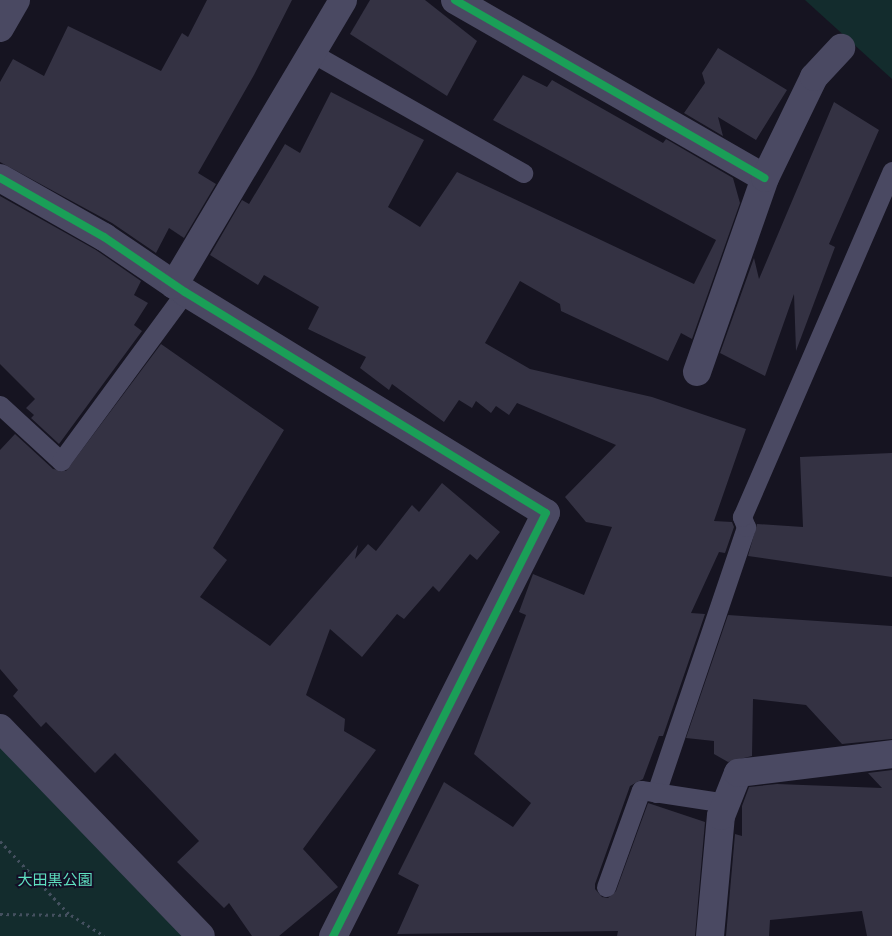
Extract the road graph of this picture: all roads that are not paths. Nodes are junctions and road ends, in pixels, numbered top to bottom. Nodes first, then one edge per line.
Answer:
1 (16, 0) edge
2 (343, 0) edge
3 (455, 0) edge
4 (0, 28) edge
5 (841, 48) dead end
6 (312, 53) junction
7 (892, 171) edge
8 (523, 173) dead end
9 (0, 178) edge
10 (765, 178) junction
11 (179, 289) junction
12 (697, 372) dead end
13 (0, 406) edge
14 (0, 728) edge
15 (892, 754) edge
16 (656, 793) junction
17 (726, 803) junction
18 (606, 887) dead end
19 (201, 936) edge
20 (333, 936) edge
21 (710, 936) edge

1 - 4 street
2 - 6 street
3 - 10 street
5 - 10 street
6 - 8 lane
6 - 11 street
7 - 16 lane
9 - 11 street
10 - 12 street
11 - 13 lane
11 - 20 street
14 - 19 street
15 - 17 street
16 - 17 lane
16 - 18 lane
17 - 21 street

